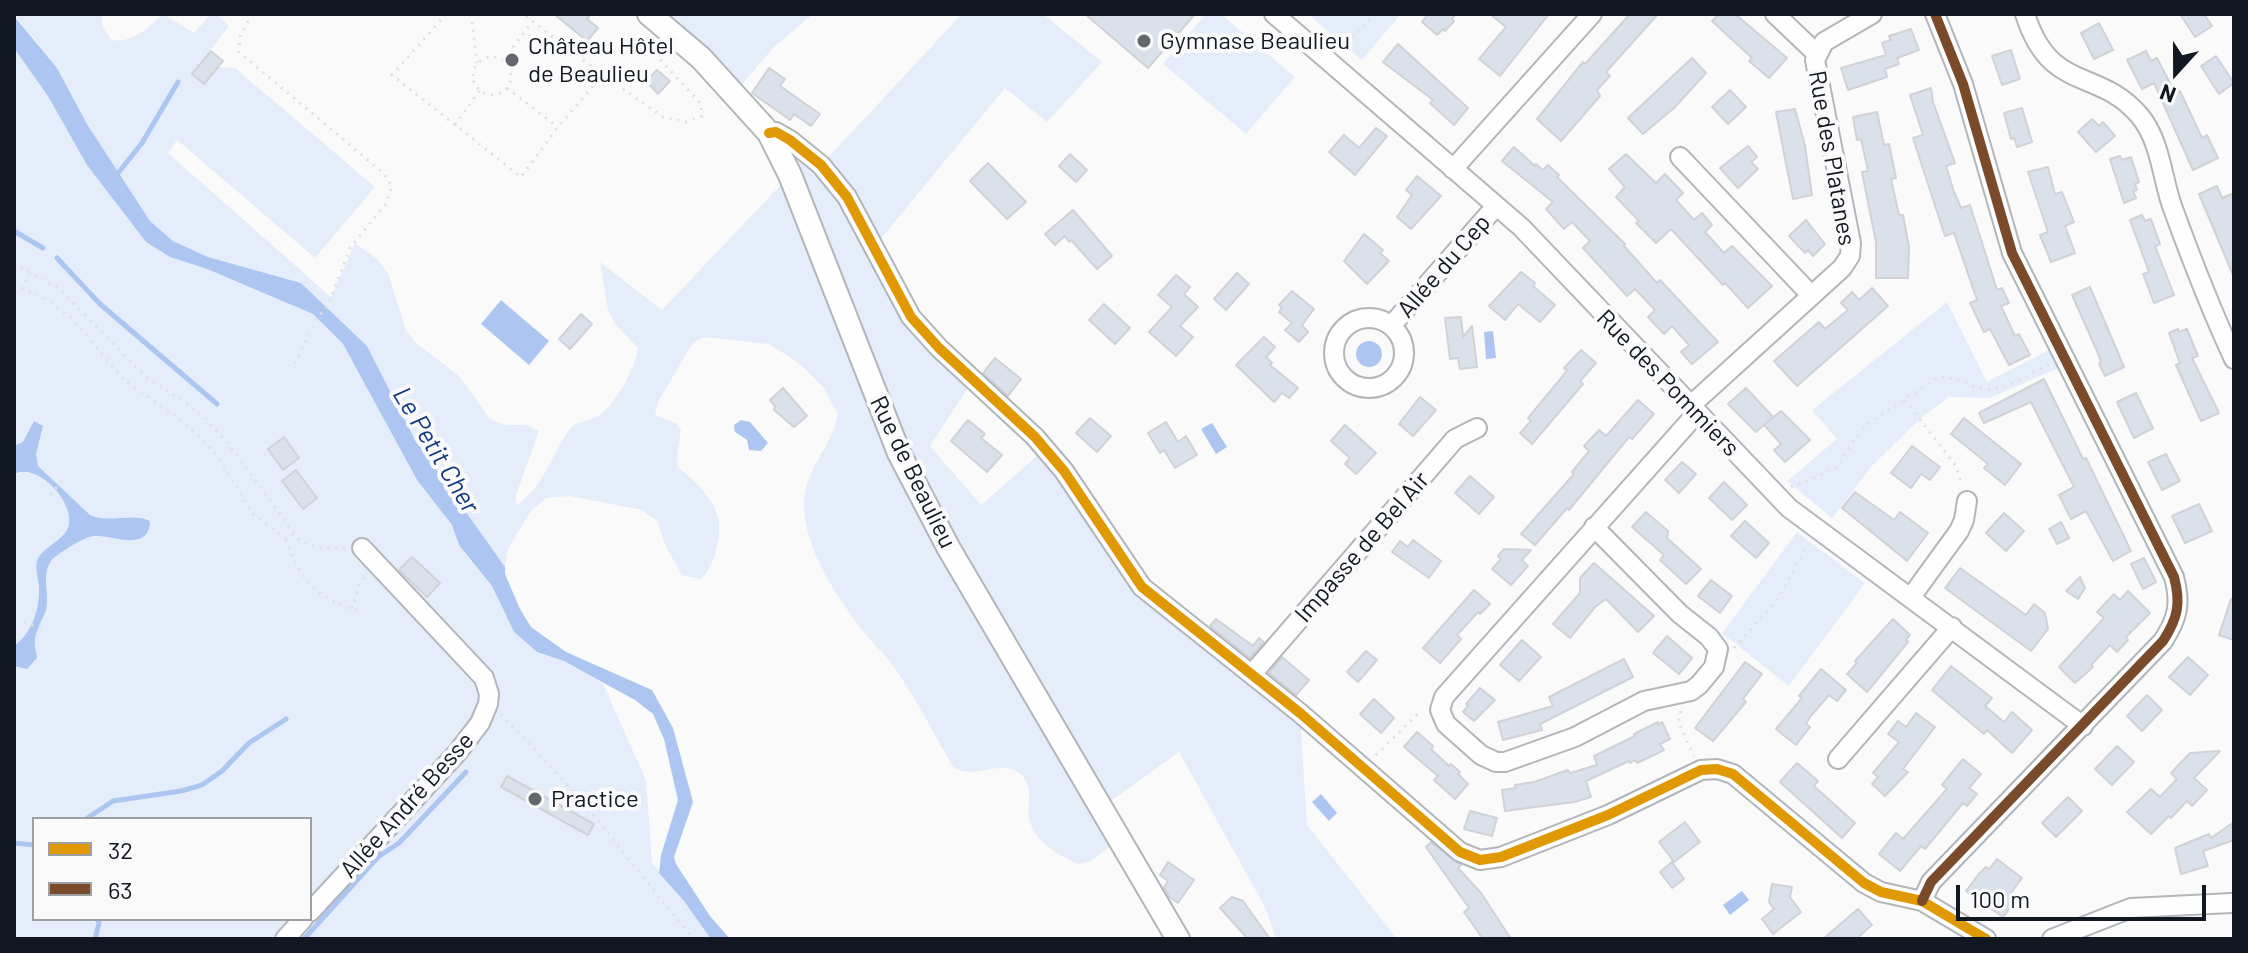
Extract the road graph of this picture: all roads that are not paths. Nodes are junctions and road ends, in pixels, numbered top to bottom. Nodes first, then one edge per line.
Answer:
1 (649, 14) edge
2 (1274, 14) edge
3 (1567, 14) edge
4 (1775, 14) edge
5 (1872, 14) edge
6 (1935, 14) edge
7 (2025, 14) edge
8 (1587, 20) edge
9 (1817, 54) junction
10 (769, 133) junction
11 (1680, 157) dead end
12 (1453, 169) junction
13 (1496, 206) junction
14 (1810, 294) junction
15 (1391, 326) dead end
16 (2234, 359) edge
17 (1693, 410) junction
18 (1477, 428) dead end
19 (1967, 501) road end
20 (1594, 527) junction
21 (362, 548) road end
22 (1911, 597) junction
23 (1952, 627) junction
24 (1252, 674) junction
25 (2083, 726) junction
26 (1838, 759) dead end
27 (1922, 901) junction
28 (2233, 901) edge
29 (312, 910) edge
30 (301, 921) edge
31 (285, 939) edge
32 (1178, 939) edge
33 (1986, 939) edge
34 (2052, 939) edge

1 - 10 street, Rue de Beaulieu
2 - 12 street, Rue des Pommiers
3 - 8 street
4 - 9 street
5 - 9 street, Rue des Platanes
6 - 25 street
7 - 16 street
8 - 12 street
9 - 14 street, Rue des Platanes
10 - 24 street
10 - 32 street, Rue de Beaulieu
11 - 14 street
12 - 13 street, Rue des Pommiers
13 - 15 street, Allée du Cep
13 - 17 street, Rue des Pommiers
14 - 17 street, Rue des Platanes
17 - 20 street, Rue des Platanes
17 - 22 street, Rue des Pommiers
18 - 24 street, Impasse de Bel Air
19 - 22 street
20 - 20 street, Rue des Platanes
21 - 29 street, Allée André Besse
22 - 23 street, Rue des Pommiers
23 - 25 street, Rue des Pommiers
23 - 26 street
24 - 27 street
25 - 27 street
27 - 33 street
28 - 34 street
30 - 31 street

